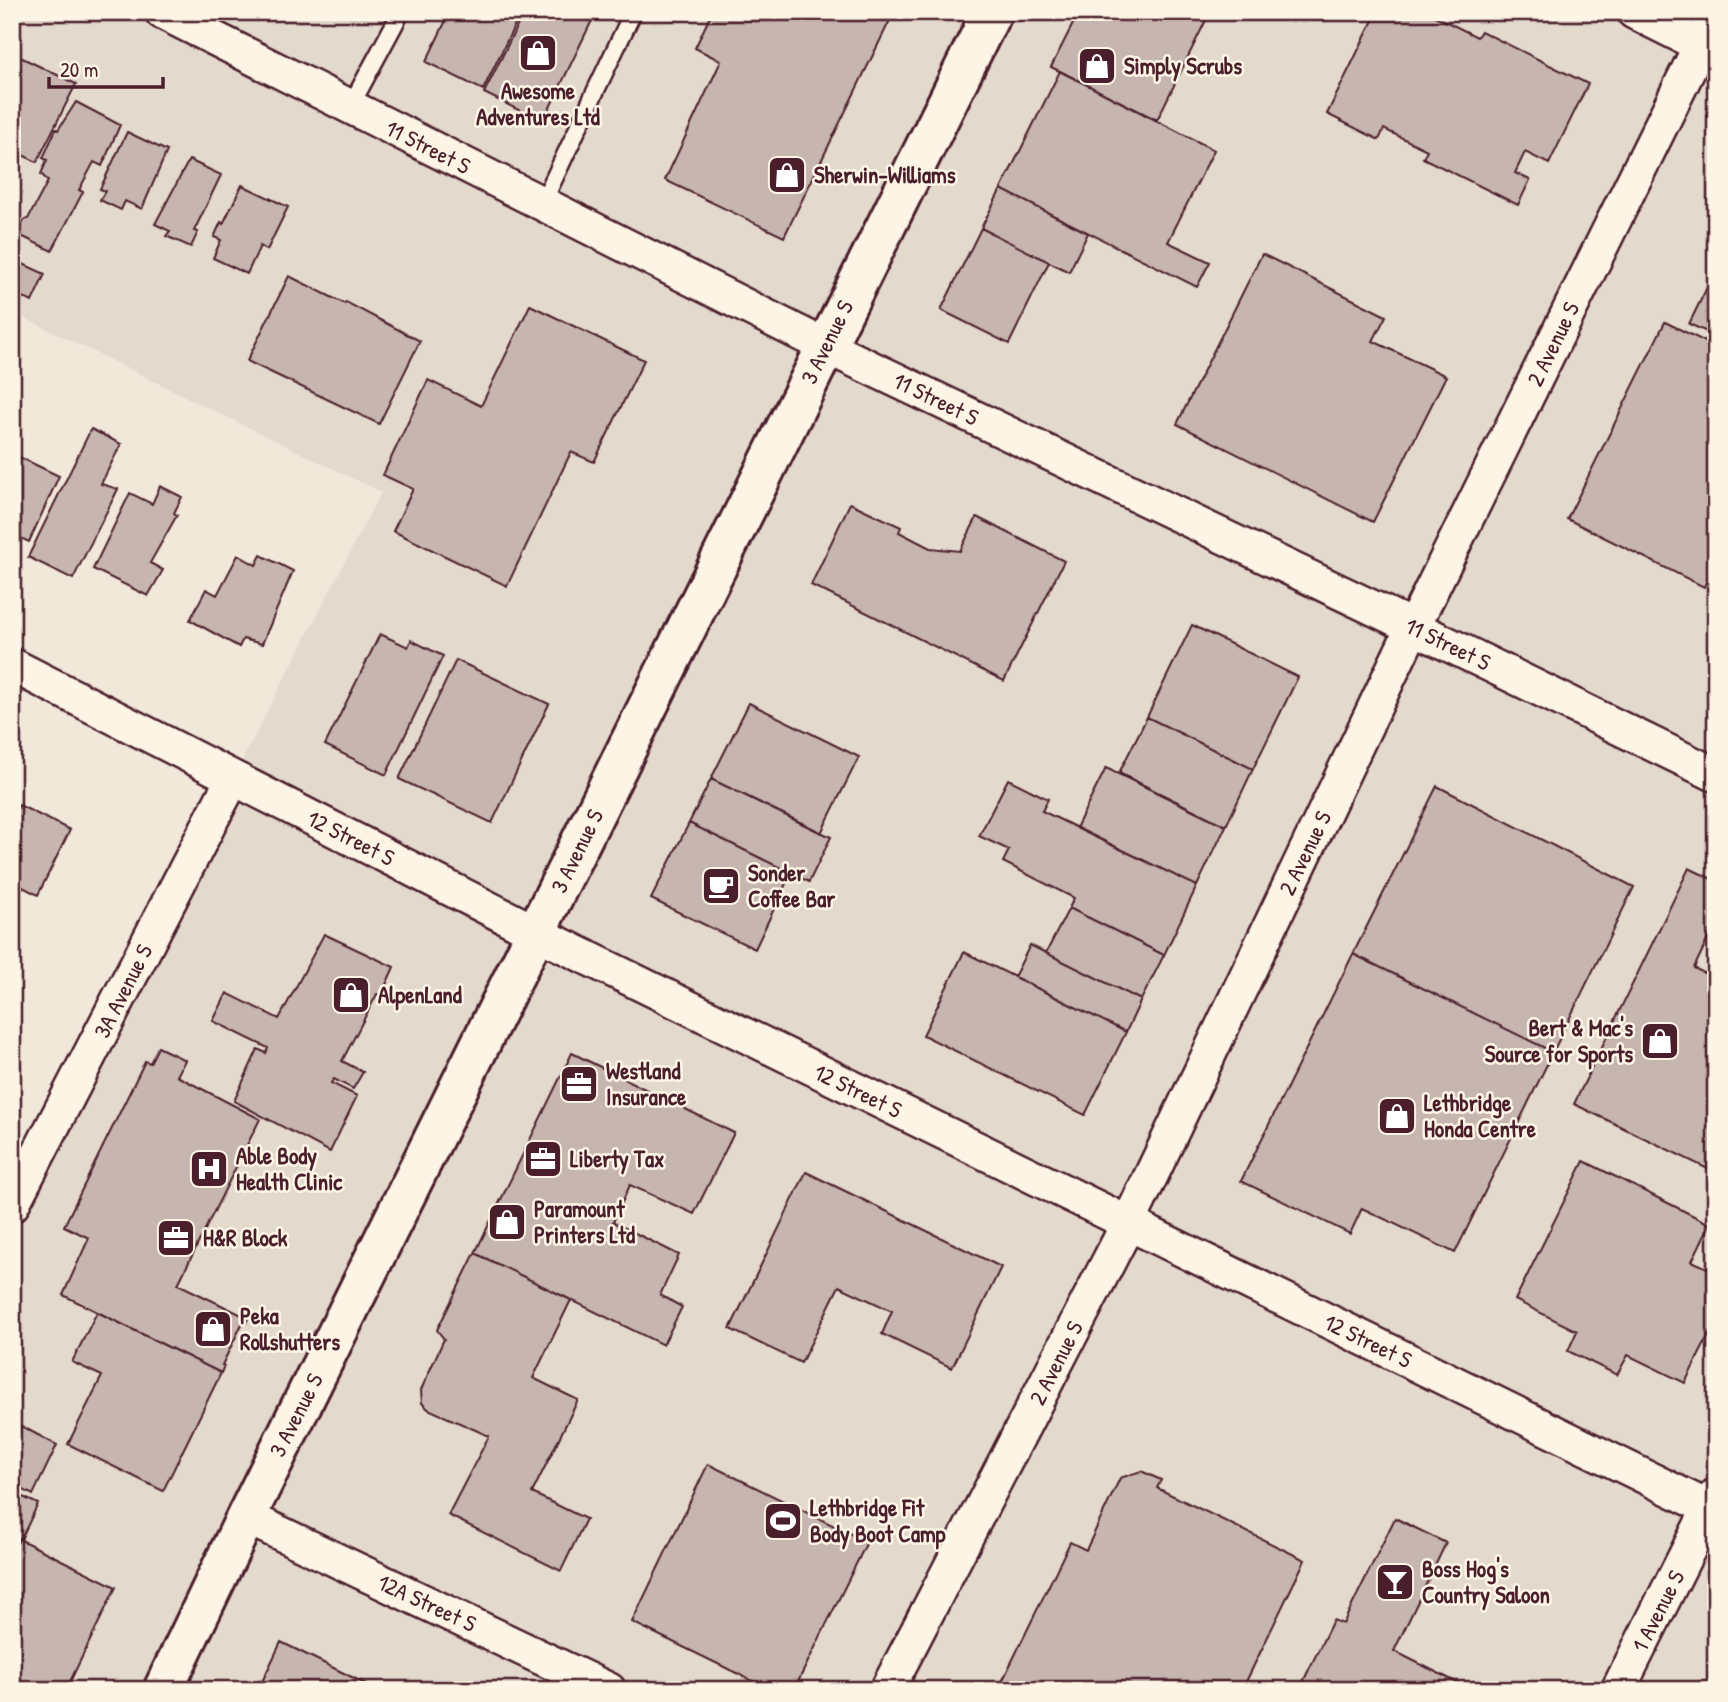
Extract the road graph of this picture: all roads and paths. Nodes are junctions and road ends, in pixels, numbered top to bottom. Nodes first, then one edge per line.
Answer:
1 (162, 12) edge
2 (401, 12) edge
3 (633, 12) edge
4 (992, 12) edge
5 (1634, 12) edge
6 (1716, 13) edge
7 (1708, 49) edge
8 (350, 107) junction
9 (542, 204) junction
10 (825, 346) junction
11 (1413, 627) junction
12 (12, 665) edge
13 (1716, 775) edge
14 (233, 778) junction
15 (537, 933) junction
16 (12, 1205) edge
17 (1128, 1224) junction
18 (1714, 1500) edge
19 (246, 1517) junction
20 (163, 1690) edge
21 (609, 1690) edge
22 (887, 1690) edge
23 (1618, 1690) edge

1 - 8 street, 11 Street S
2 - 8 lane
3 - 9 lane
4 - 10 main road, 3 Avenue S
5 - 7 street
6 - 7 street, 2 Avenue S
7 - 11 street, 2 Avenue S
8 - 9 street, 11 Street S
9 - 10 street, 11 Street S
10 - 11 street, 11 Street S
10 - 15 main road, 3 Avenue S
11 - 13 street, 11 Street S
11 - 17 street, 2 Avenue S
12 - 14 street, 12 Street S
14 - 15 street, 12 Street S
14 - 16 street, 3A Avenue S
15 - 17 street, 12 Street S
15 - 19 main road, 3 Avenue S
17 - 18 street, 12 Street S
17 - 22 street, 2 Avenue S
18 - 23 street, 1 Avenue S
19 - 20 main road, 3 Avenue S
19 - 21 street, 12A Street S

